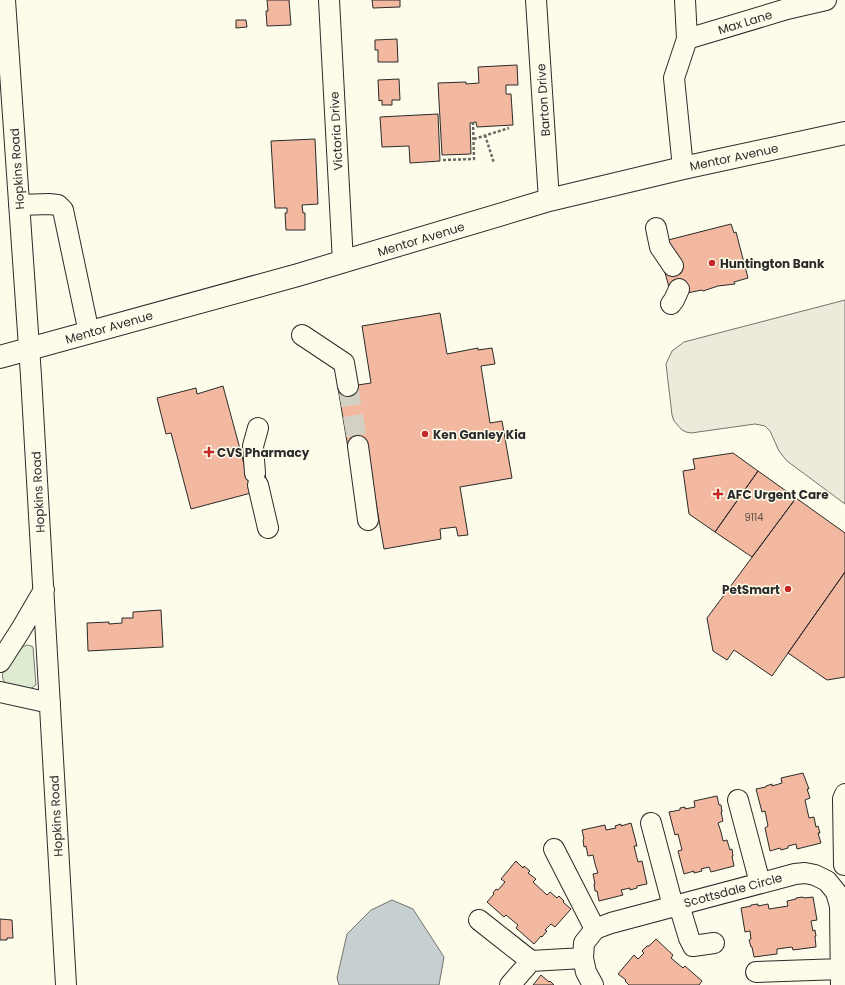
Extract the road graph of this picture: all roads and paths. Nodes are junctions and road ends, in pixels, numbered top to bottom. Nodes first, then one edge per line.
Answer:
1 (5, 0) edge
2 (329, 0) edge
3 (536, 0) edge
4 (685, 0) edge
5 (826, 0) edge
6 (786, 4) edge
7 (687, 39) junction
8 (473, 122) dead end
9 (509, 128) dead end
10 (845, 133) edge
11 (486, 135) junction
12 (474, 139) junction
13 (443, 160) dead end
14 (494, 163) dead end
15 (683, 168) junction
16 (549, 200) junction
17 (19, 205) junction
18 (656, 228) dead end
19 (343, 262) junction
20 (673, 266) dead end
21 (89, 333) junction
22 (302, 336) dead end
23 (29, 350) junction
24 (0, 357) edge
25 (348, 386) tunnel mouth
26 (258, 428) dead end
27 (358, 446) tunnel mouth
28 (368, 520) dead end
29 (268, 528) dead end
30 (44, 590) junction
31 (0, 662) edge
32 (0, 692) edge
33 (50, 703) junction
34 (845, 794) edge
35 (738, 800) dead end
36 (651, 823) dead end
37 (554, 849) dead end
38 (844, 865) edge
39 (827, 881) junction
40 (760, 883) junction
41 (676, 905) junction
42 (479, 920) dead end
43 (595, 929) junction
44 (714, 943) dead end
45 (583, 958) junction
46 (531, 961) junction
47 (842, 966) edge
48 (756, 972) dead end
49 (66, 985) edge
50 (510, 985) edge
51 (594, 985) edge

1 - 17 street, Hopkins Road
2 - 19 street, Victoria Drive
3 - 16 street, Barton Drive
4 - 7 street
5 - 6 street, Max Lane
6 - 7 street, Max Lane
7 - 15 street
8 - 12 path
9 - 11 path
10 - 15 main road, Mentor Avenue
11 - 12 path
11 - 14 path
12 - 13 path
15 - 16 main road, Mentor Avenue
16 - 19 main road, Mentor Avenue
17 - 21 street
17 - 23 street, Hopkins Road
18 - 20 street
19 - 21 main road, Mentor Avenue
21 - 23 main road, Mentor Avenue
22 - 25 street
23 - 24 main road, Mentor Avenue
23 - 30 street, Hopkins Road
26 - 29 street
27 - 28 street
30 - 31 street
30 - 33 street, Hopkins Road
32 - 33 street
33 - 49 street, Hopkins Road
34 - 38 street
35 - 40 street
36 - 41 street
37 - 43 street
38 - 39 street
39 - 40 street, Scottsdale Circle
39 - 47 street
40 - 41 street, Scottsdale Circle
41 - 43 street, Scottsdale Circle
41 - 44 street
42 - 46 street
43 - 45 street
45 - 46 street
45 - 51 street
46 - 50 street
47 - 48 street

